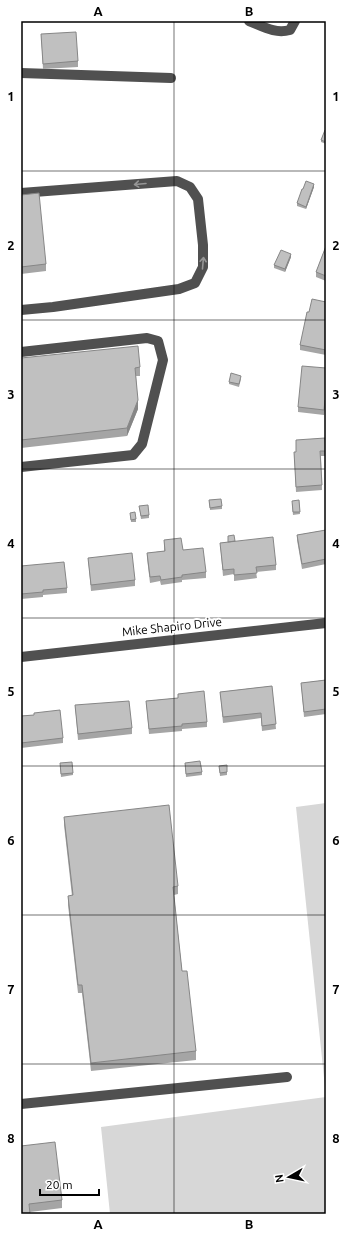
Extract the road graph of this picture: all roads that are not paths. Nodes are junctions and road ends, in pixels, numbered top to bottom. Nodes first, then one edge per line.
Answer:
1 (249, 21) edge
2 (295, 21) edge
3 (21, 73) edge
4 (171, 78) dead end
5 (21, 194) edge
6 (21, 310) edge
7 (21, 352) edge
8 (21, 467) edge
9 (326, 623) edge
10 (21, 657) edge
11 (287, 1077) dead end
12 (21, 1104) edge

1 - 2 street
3 - 4 street
6 -> 5 street
7 - 8 street
9 - 10 street, Mike Shapiro Drive
11 - 12 street

